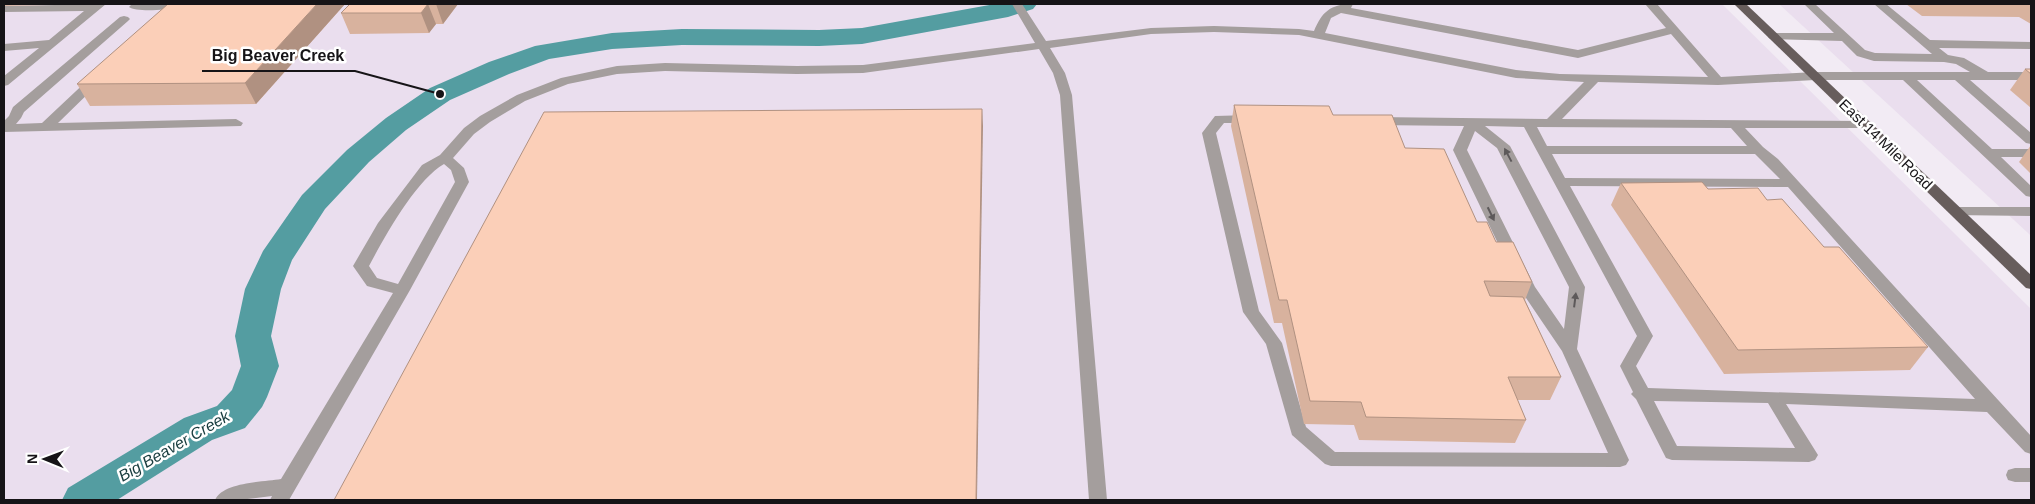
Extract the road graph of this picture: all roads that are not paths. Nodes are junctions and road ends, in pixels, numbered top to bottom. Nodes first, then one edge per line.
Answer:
1 (138, 4) edge
2 (1351, 4) edge
3 (1651, 4) edge
4 (1740, 4) edge
5 (1809, 4) edge
6 (1879, 4) edge
7 (97, 6) edge
8 (168, 6) edge
9 (1019, 7) edge
10 (4, 9) edge
11 (1339, 10) junction
12 (124, 19) dead end
13 (1674, 30) junction
14 (1318, 36) junction
15 (1774, 37) junction
16 (1845, 37) junction
17 (51, 43) junction
18 (1928, 44) junction
19 (1040, 45) junction
20 (2031, 45) edge
21 (4, 47) edge
22 (1944, 58) junction
23 (108, 69) edge
24 (1815, 76) junction
25 (1958, 76) junction
26 (1985, 76) junction
27 (2031, 76) edge
28 (1907, 77) junction
29 (1594, 79) junction
30 (1718, 81) junction
31 (4, 82) edge
32 (1269, 120) edge
33 (1356, 121) edge
34 (236, 122) dead end
35 (1472, 123) junction
36 (1528, 123) junction
37 (1550, 124) junction
38 (1865, 124) junction
39 (1736, 125) junction
40 (4, 128) edge
41 (45, 128) junction
42 (2031, 140) edge
43 (1543, 150) junction
44 (1758, 150) junction
45 (1989, 153) junction
46 (2031, 153) edge
47 (445, 158) junction
48 (1560, 182) junction
49 (1792, 183) junction
50 (2031, 193) edge
51 (1957, 212) junction
52 (2031, 212) edge
53 (2031, 284) edge
54 (402, 290) junction
55 (1568, 349) junction
56 (1640, 394) junction
57 (1774, 397) junction
58 (1992, 406) junction
59 (2031, 447) edge
60 (283, 493) edge
61 (224, 500) edge
62 (1098, 500) edge

1 - 8 street
2 - 11 street
3 - 13 street
4 - 15 main road, East 14 Mile Road
5 - 16 street
6 - 18 street
7 - 10 street
7 - 17 street
9 - 19 street
11 - 13 street
11 - 14 street
12 - 40 street
13 - 30 street
14 - 19 street
14 - 29 street
15 - 16 street
15 - 24 main road, East 14 Mile Road
16 - 22 street
17 - 21 street
17 - 31 street
18 - 20 street
18 - 22 street
19 - 47 street
19 - 62 street
22 - 26 street
23 - 41 street
24 - 28 street
24 - 30 street
24 - 38 main road, East 14 Mile Road
25 - 26 street
25 - 28 street
25 - 42 street
26 - 27 street
28 - 45 street
29 - 30 street
29 - 37 street
32 - 55 street
33 - 35 street
34 - 41 street
35 - 36 street
35 -> 55 street
55 -> 35 street
36 - 37 street
36 - 43 street
37 - 39 street
38 - 39 street
38 - 51 main road, East 14 Mile Road
39 - 44 street
40 - 41 street
43 - 44 street
43 - 48 street
44 - 49 street
45 - 46 street
45 - 50 street
47 - 54 street
47 - 54 street
48 - 49 street
48 - 56 street
49 - 58 street
51 - 52 street
51 - 53 main road, East 14 Mile Road
54 - 60 street
56 - 57 street
56 - 57 street
57 - 58 street
58 - 59 street
60 - 61 street

